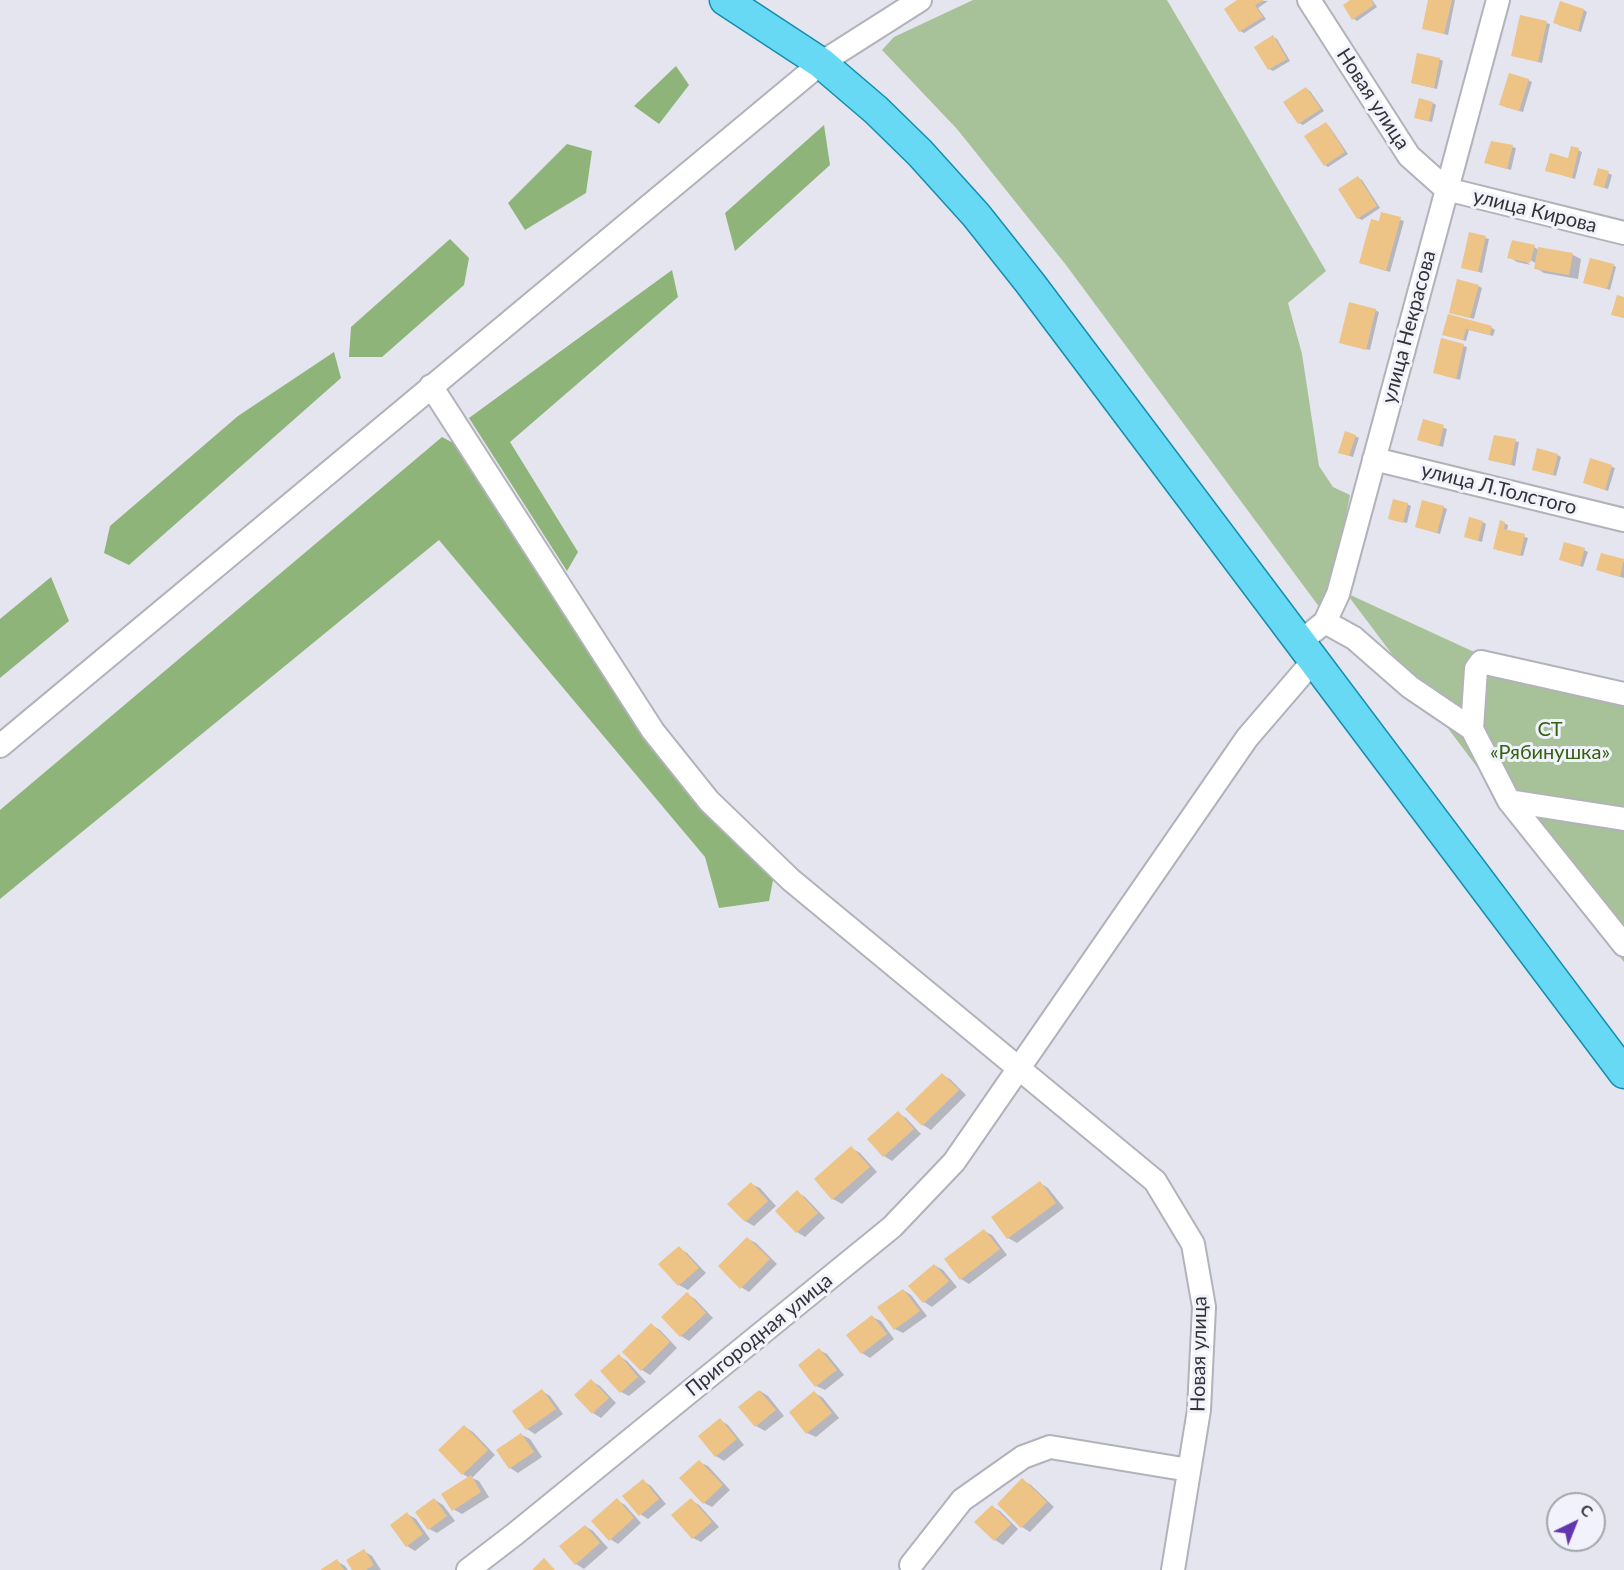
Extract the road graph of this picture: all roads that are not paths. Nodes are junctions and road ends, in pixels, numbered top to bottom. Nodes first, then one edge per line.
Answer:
1 (726, 0) edge
2 (920, 0) edge
3 (1309, 0) edge
4 (1498, 0) edge
5 (821, 63) junction
6 (1446, 189) junction
7 (1624, 233) edge
8 (431, 386) junction
9 (1374, 459) junction
10 (1624, 520) edge
11 (1325, 622) junction
12 (1307, 651) junction
13 (1624, 694) edge
14 (1472, 729) junction
15 (0, 746) edge
16 (1509, 801) junction
17 (1624, 819) edge
18 (1624, 945) edge
19 (1621, 1063) edge
20 (1017, 1069) junction
21 (1189, 1470) junction
22 (910, 1565) dead end
23 (468, 1570) edge
24 (1173, 1570) edge

1 - 5 main road
2 - 5 street
3 - 6 street, Новая улица
4 - 6 street, улица Некрасова
5 - 8 street
5 - 12 main road
6 - 7 street, улица Кирова
6 - 9 street, улица Некрасова
8 - 15 street
8 - 20 street, Новая улица
9 - 10 street, улица Л.Толстого
9 - 11 street, улица Некрасова
11 - 12 street, улица Некрасова
11 - 14 street
12 - 19 main road
12 - 20 street, Пригородная улица
13 - 14 street
14 - 16 street
16 - 17 street
16 - 18 street
20 - 21 street, Новая улица
20 - 23 street, Пригородная улица
21 - 22 street
21 - 24 street, Новая улица

